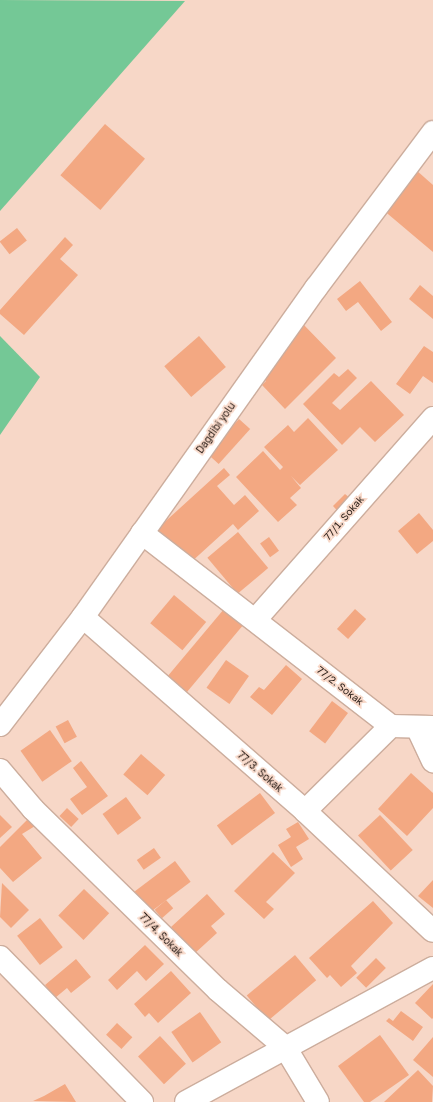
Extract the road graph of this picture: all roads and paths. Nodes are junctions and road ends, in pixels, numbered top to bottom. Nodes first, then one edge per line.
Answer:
1 (433, 132) edge
2 (433, 418) edge
3 (142, 533) junction
4 (83, 617) junction
5 (256, 619) junction
6 (0, 725) edge
7 (391, 726) junction
8 (425, 727) edge
9 (433, 761) edge
10 (0, 770) edge
11 (305, 811) junction
12 (433, 931) edge
13 (0, 957) edge
14 (433, 968) edge
15 (7, 978) edge
16 (285, 1047) junction
17 (310, 1099) edge
18 (142, 1102) edge
19 (186, 1102) edge

1 - 3 street, Dagdibi yolu
2 - 5 street, 77/1. Sokak
3 - 4 street, Dagdibi yolu
3 - 5 street, 77/2. Sokak
4 - 6 street, Dagdibi yolu
4 - 11 street, 77/3. Sokak
5 - 7 street, 77/2. Sokak
7 - 8 street
7 - 11 street
8 - 9 street
10 - 16 street, 77/4. Sokak
11 - 12 street, 77/3. Sokak
13 - 15 street
14 - 16 street
15 - 18 street
16 - 17 street, 77/4. Sokak
16 - 19 street

